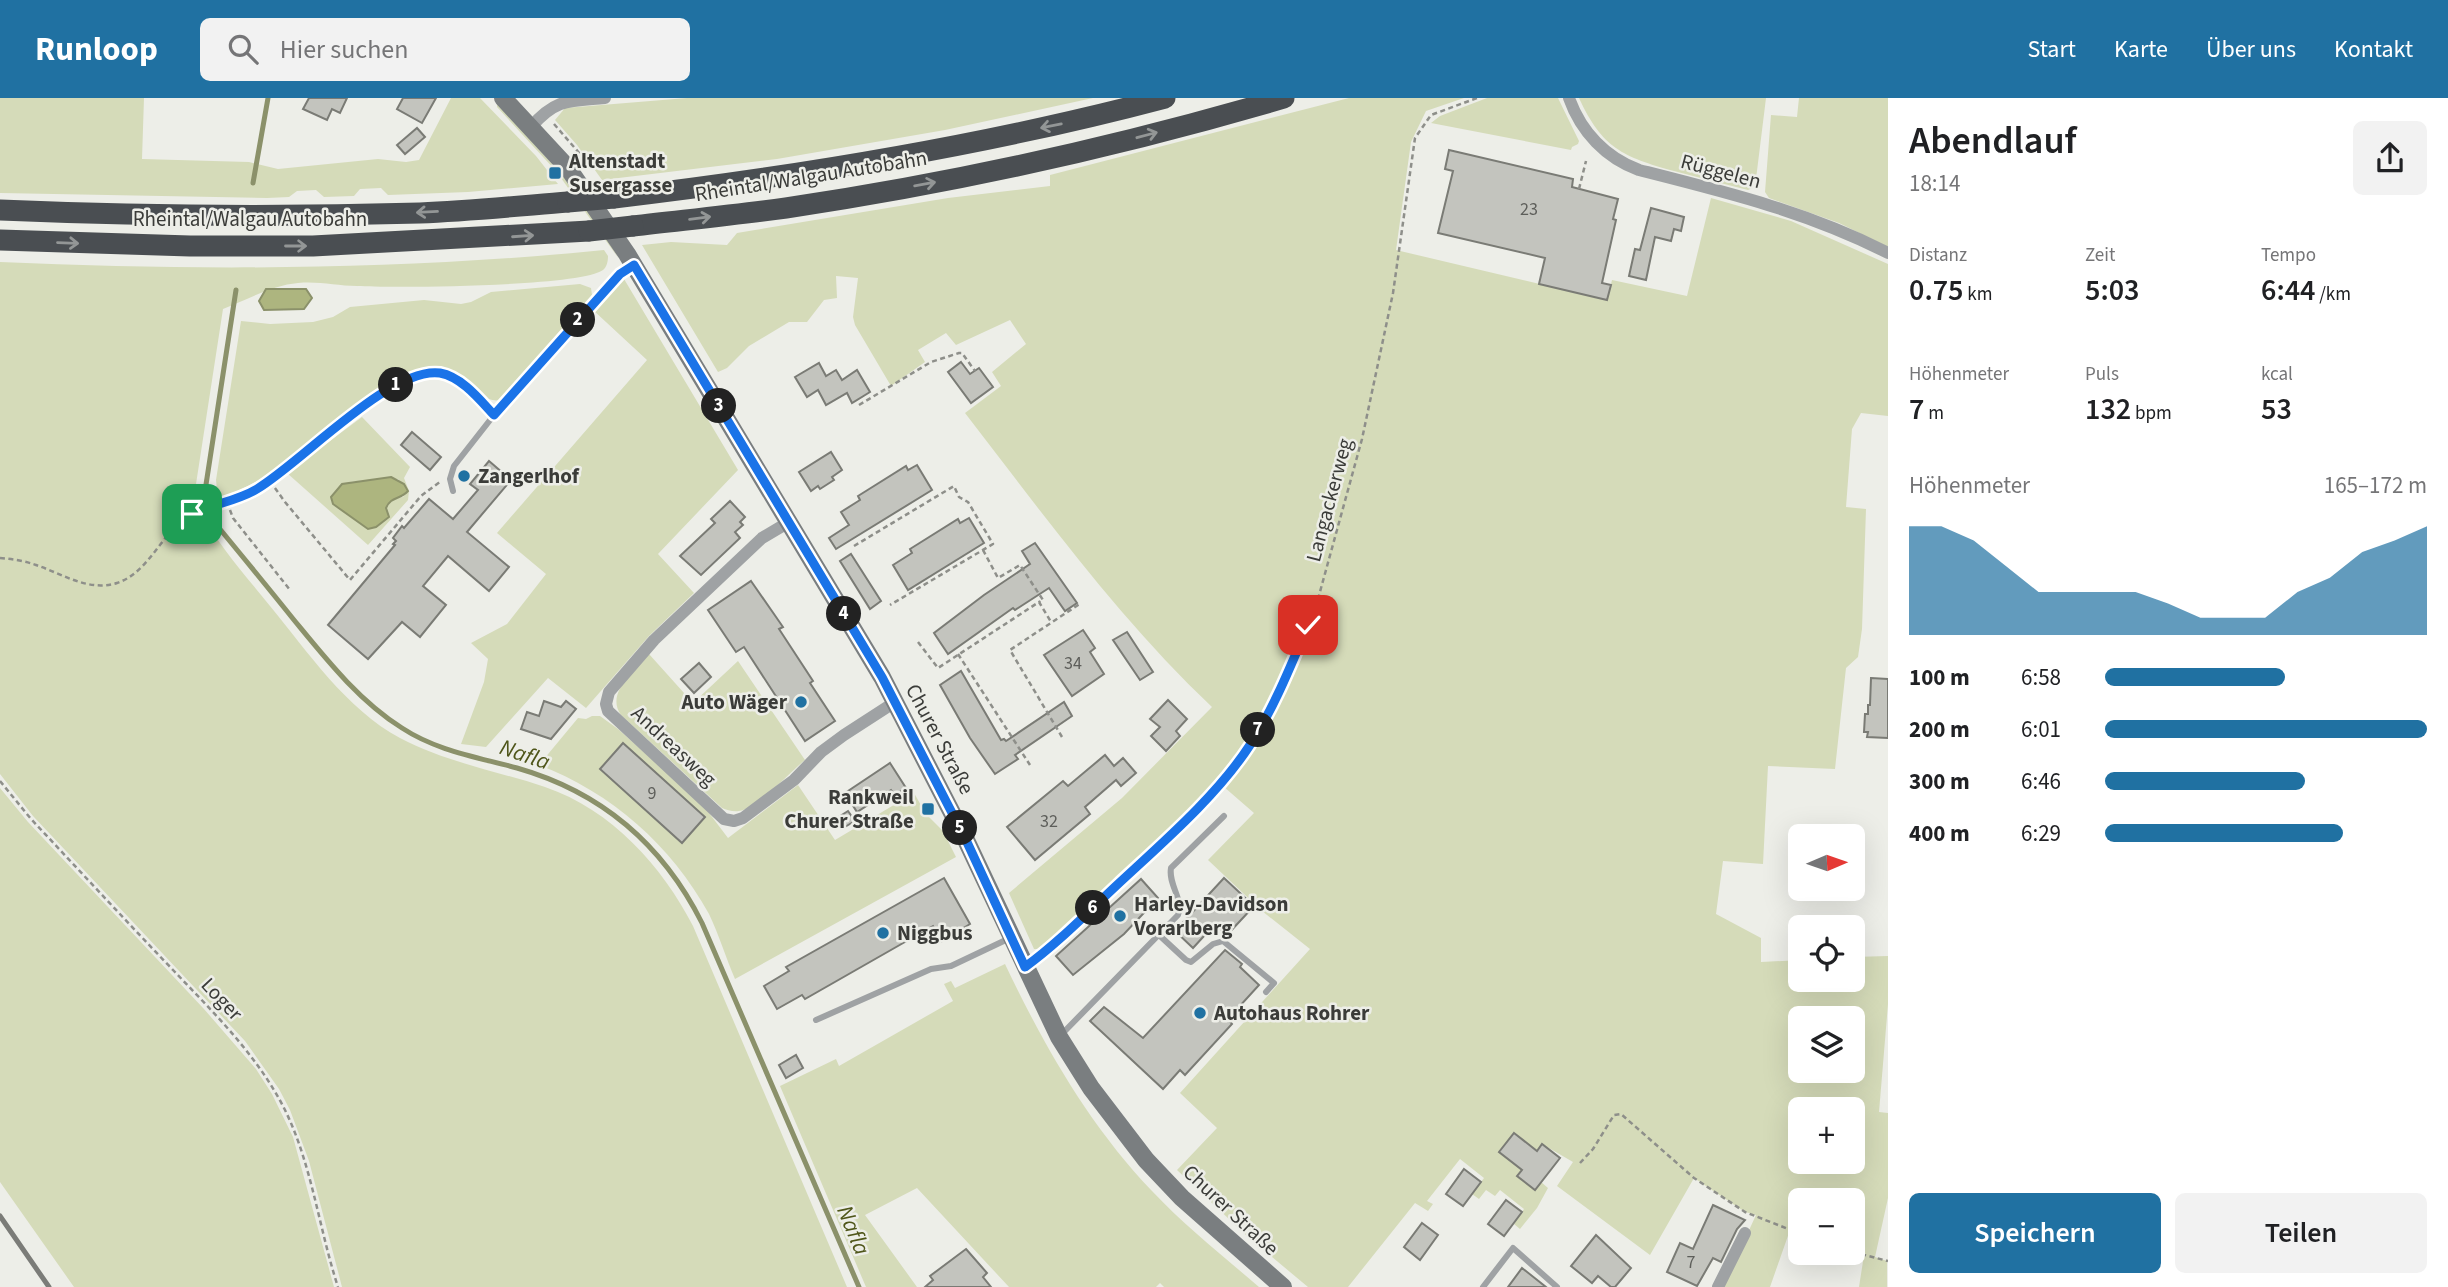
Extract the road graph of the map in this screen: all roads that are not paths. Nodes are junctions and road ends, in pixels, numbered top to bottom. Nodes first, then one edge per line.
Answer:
1 (503, 98) edge
2 (605, 98) edge
3 (1165, 98) edge
4 (1284, 98) edge
5 (1569, 98) edge
6 (531, 127) junction
7 (0, 210) edge
8 (597, 226) junction
9 (0, 240) edge
10 (1888, 253) edge
11 (634, 265) junction
12 (453, 491) dead end
13 (789, 522) junction
14 (895, 702) junction
15 (1224, 816) dead end
16 (1159, 935) junction
17 (1011, 937) junction
18 (1266, 992) dead end
19 (816, 1020) dead end
20 (1059, 1037) junction
21 (1745, 1233) dead end
22 (1283, 1287) edge
23 (1483, 1287) edge
24 (1557, 1287) edge
25 (1718, 1287) edge

1 - 6 main road, Churer Straße
2 - 6 street
3 -> 7 highway, Rheintal/Walgau Autobahn, bridge
8 -> 4 highway, Rheintal/Walgau Autobahn, bridge
5 - 10 street, Rüggelen
6 - 8 main road, Churer Straße
9 -> 8 highway, Rheintal/Walgau Autobahn
8 - 11 main road, Churer Straße
11 - 12 lane
11 - 13 main road, Churer Straße
13 - 14 main road, Churer Straße
13 - 14 street, Andreasweg
14 - 17 main road, Churer Straße
15 - 16 lane
16 - 18 lane
16 - 20 lane
17 - 19 lane
17 - 20 main road, Churer Straße
20 - 22 main road, Churer Straße
21 - 25 street
23 - 24 lane

